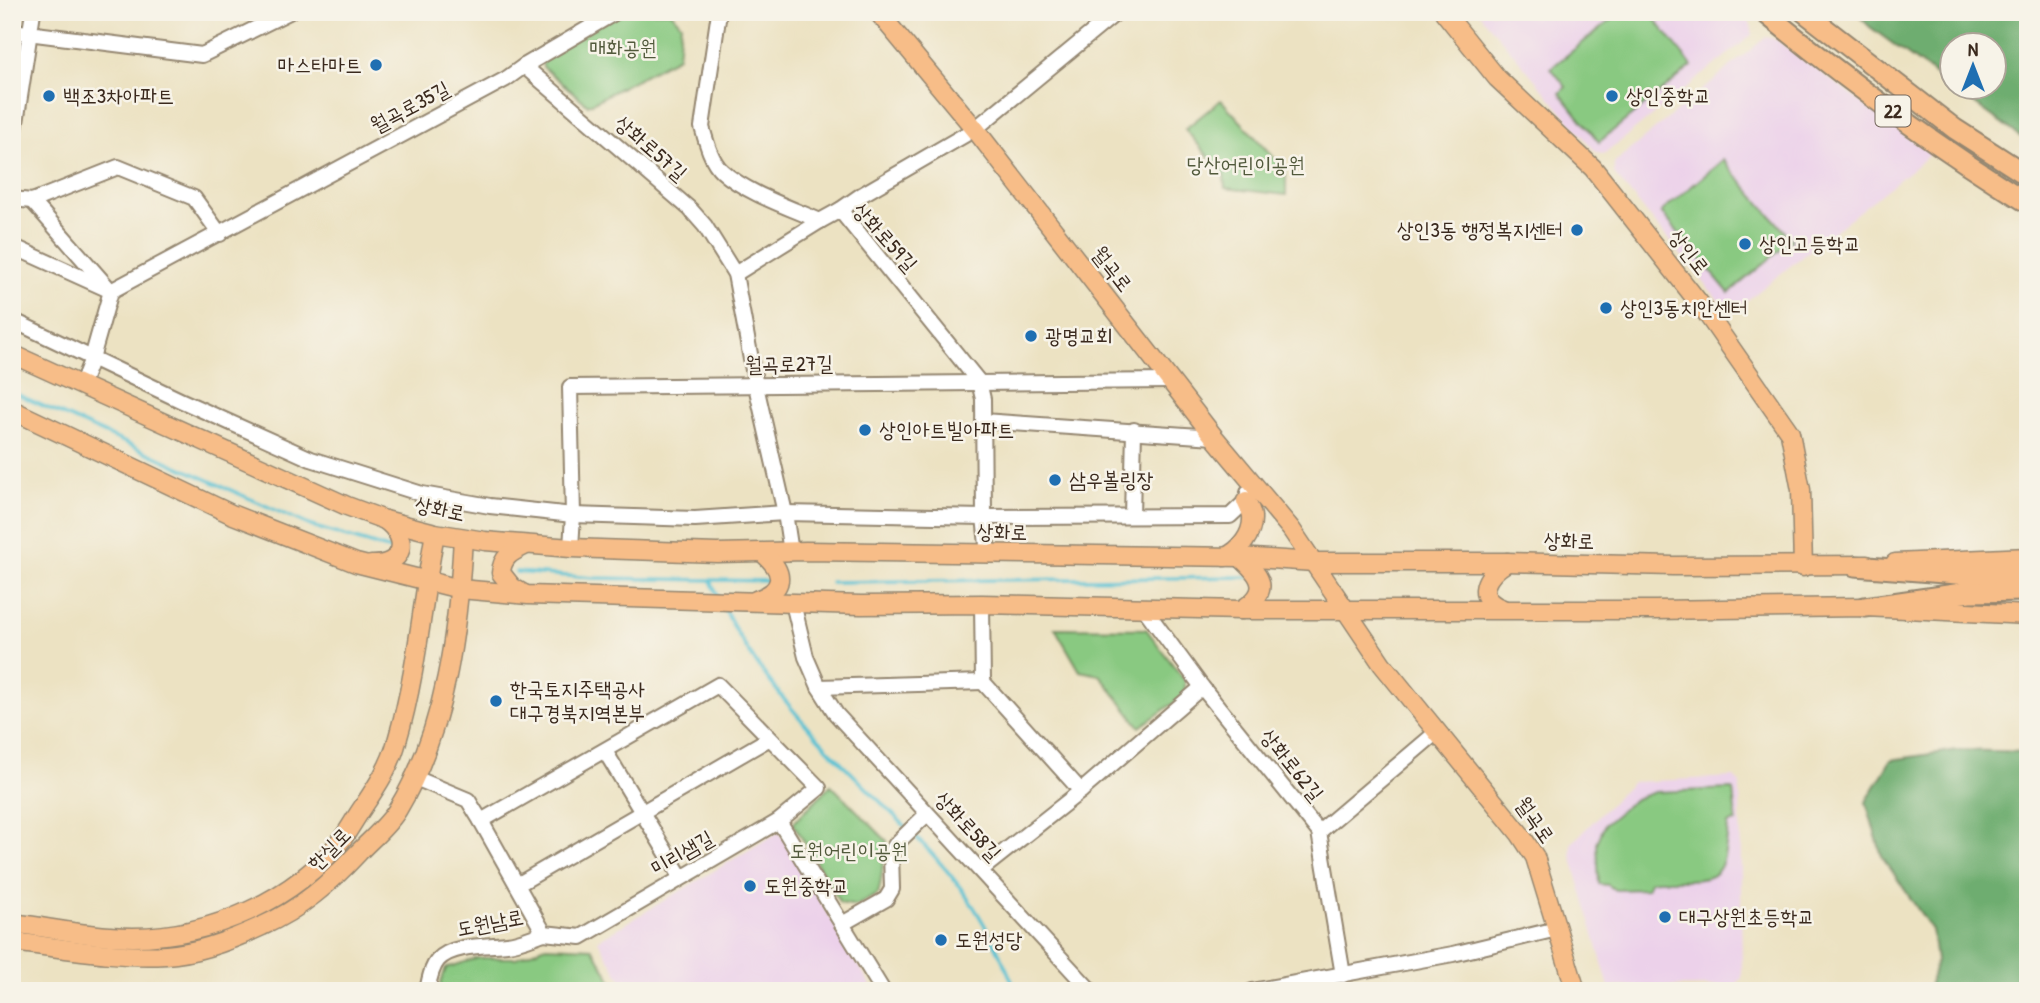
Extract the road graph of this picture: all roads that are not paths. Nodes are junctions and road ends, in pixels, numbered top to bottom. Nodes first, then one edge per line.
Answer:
1 (33, 12) edge
2 (289, 12) edge
3 (616, 12) edge
4 (719, 12) edge
5 (878, 12) edge
6 (1117, 12) edge
7 (1444, 12) edge
8 (1764, 12) edge
9 (1804, 12) edge
10 (12, 31) edge
11 (29, 34) junction
12 (524, 66) junction
13 (975, 130) junction
14 (12, 149) edge
15 (2028, 176) edge
16 (12, 199) edge
17 (32, 201) junction
18 (2028, 203) edge
19 (840, 210) junction
20 (820, 221) junction
21 (220, 234) junction
22 (12, 246) edge
23 (735, 274) junction
24 (111, 291) junction
25 (12, 320) edge
26 (12, 354) edge
27 (92, 358) junction
28 (979, 382) junction
29 (1170, 382) junction
30 (80, 386) junction
31 (757, 386) junction
32 (12, 410) edge
33 (984, 421) junction
34 (1133, 430) junction
35 (1214, 437) junction
36 (1251, 482) junction
37 (1246, 501) junction
38 (785, 513) junction
39 (573, 516) junction
40 (1132, 516) junction
41 (984, 517) junction
42 (385, 520) junction
43 (435, 533) junction
44 (463, 538) junction
45 (526, 545) junction
46 (571, 548) junction
47 (791, 552) junction
48 (763, 554) junction
49 (988, 554) junction
50 (1233, 557) junction
51 (2028, 557) edge
52 (1314, 562) junction
53 (1507, 562) junction
54 (364, 565) junction
55 (1855, 566) junction
56 (1803, 567) junction
57 (2028, 574) edge
58 (426, 581) junction
59 (1969, 583) junction
60 (460, 589) junction
61 (2028, 591) edge
62 (525, 594) junction
63 (752, 601) junction
64 (793, 603) junction
65 (982, 604) junction
66 (1866, 607) junction
67 (1144, 608) junction
68 (1346, 608) junction
69 (1241, 610) junction
70 (1504, 610) junction
71 (2028, 615) edge
72 (982, 682) junction
73 (820, 687) junction
74 (1202, 687) junction
75 (1438, 731) junction
76 (770, 738) junction
77 (605, 751) junction
78 (413, 777) junction
79 (1081, 791) junction
80 (643, 813) junction
81 (927, 814) junction
82 (481, 821) junction
83 (779, 821) junction
84 (1320, 832) junction
85 (981, 870) junction
86 (681, 877) junction
87 (517, 885) junction
88 (12, 923) edge
89 (842, 924) junction
90 (1557, 929) junction
91 (544, 933) junction
92 (12, 942) edge
93 (1343, 975) junction
94 (427, 991) edge
95 (883, 991) edge
96 (1091, 991) edge
97 (1252, 991) edge
98 (1576, 991) edge

1 - 11 street
2 - 11 street
3 - 12 street, 월곡로35길
4 - 20 street, 상화로59길
5 - 13 main road, 월곡로
6 - 13 street
7 - 56 main road, 상인로
8 - 18 highway, 22
9 - 15 highway, 22
10 - 11 street
11 - 14 street
12 - 21 street, 월곡로35길
12 - 23 street, 상화로57길
13 - 19 street
13 - 29 main road, 월곡로
16 - 17 street
17 - 21 street
17 - 24 street
19 - 20 street, 상화로59길
19 - 28 street, 상화로59길
20 - 23 street
21 - 24 street, 월곡로35길
22 - 24 street
23 - 31 street, 상화로57길
24 - 27 street
25 - 27 street
26 - 30 main road, 상화로
27 - 30 street
27 - 39 street
28 - 29 street, 월곡로27길
28 - 31 street, 월곡로27길
28 - 33 street
29 - 35 main road, 월곡로
30 - 42 main road, 상화로
31 - 38 street, 상화로57길
31 - 39 street, 월곡로27길
32 - 54 main road
33 - 34 street
33 - 41 street
34 - 35 street
34 - 40 street
35 - 36 main road, 월곡로
36 - 37 street
36 - 52 main road, 월곡로
37 - 40 street
37 - 50 main road
38 - 39 street
38 - 41 street
38 - 47 street, 상화로57길
39 - 46 street, 월곡로27길
40 - 41 street
41 - 49 street
42 - 43 main road, 상화로
42 - 54 main road
43 - 44 main road, 상화로
43 - 58 main road, 한실로
44 - 45 main road, 상화로
44 - 60 main road, 한실로
45 - 46 main road, 상화로
45 - 62 main road
46 - 48 main road, 상화로
47 - 48 main road, 상화로
47 - 49 main road, 상화로
48 - 63 main road
49 - 50 main road, 상화로
50 - 52 main road, 상화로
50 - 69 main road
51 - 55 main road, 상화로
52 - 53 main road, 상화로
52 - 68 main road, 월곡로
53 - 56 main road, 상화로
53 - 70 main road
54 - 58 main road
55 - 56 main road, 상화로
55 - 59 highway
57 - 59 highway
58 - 60 main road
58 - 88 main road, 한실로
59 - 61 highway
59 - 66 highway
60 - 62 main road
60 - 78 main road, 한실로
62 - 63 main road
63 - 64 main road
64 - 65 main road
64 - 73 street, 상화로58길
65 - 67 main road
65 - 72 street
66 - 70 main road
66 - 71 main road
67 - 69 main road
67 - 74 street, 상화로62길
68 - 69 main road
68 - 70 main road
68 - 75 main road, 월곡로
72 - 73 street
72 - 79 street
73 - 81 street, 상화로58길
74 - 79 street
74 - 84 street, 상화로62길
75 - 84 street
75 - 90 main road, 월곡로
76 - 77 street, 미리샘길
76 - 80 street
76 - 83 street, 미리샘길
77 - 80 street
77 - 82 street, 미리샘길
78 - 82 street
78 - 92 main road, 한실로
79 - 85 street
80 - 86 street
80 - 87 street
81 - 85 street, 상화로58길
81 - 89 street
82 - 87 street
83 - 86 street, 미리샘길
83 - 89 street
84 - 93 street, 상화로62길
85 - 96 street, 상화로58길
86 - 91 street, 미리샘길
87 - 91 street
89 - 95 street
90 - 93 street
90 - 98 main road, 월곡로
91 - 94 street, 도원남로
93 - 97 street

